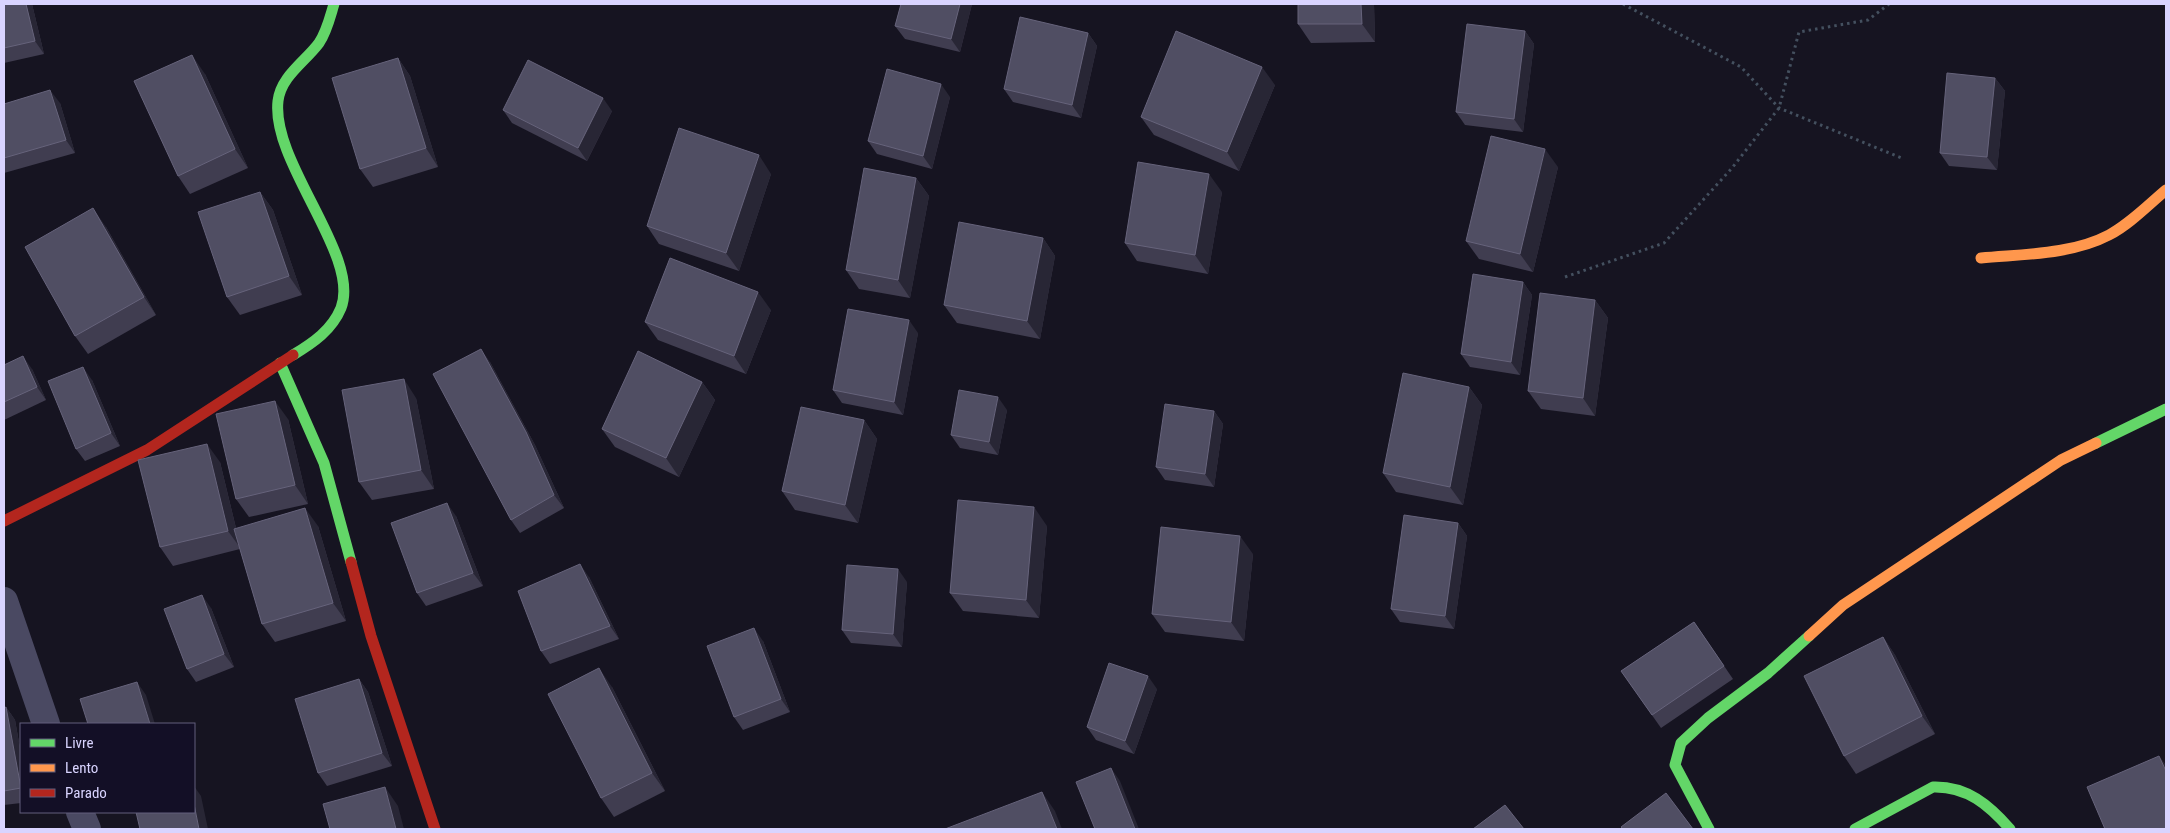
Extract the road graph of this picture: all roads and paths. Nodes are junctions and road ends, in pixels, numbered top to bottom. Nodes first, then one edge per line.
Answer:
1 (334, 4) edge
2 (1623, 4) edge
3 (1889, 4) edge
4 (1778, 108) junction
5 (1904, 158) dead end
6 (2166, 190) edge
7 (1981, 258) dead end
8 (1565, 277) dead end
9 (280, 363) junction
10 (2166, 409) edge
11 (4, 521) edge
12 (4, 601) edge
13 (46, 723) edge
14 (80, 813) edge
15 (87, 829) edge
16 (435, 829) edge
17 (1709, 829) edge
18 (1856, 829) edge
19 (2010, 829) edge

1 - 9 street
2 - 4 path
3 - 4 path
4 - 5 path
4 - 8 path
6 - 7 street
9 - 11 street
9 - 16 street
10 - 17 street
12 - 13 street
14 - 15 street
18 - 19 street

